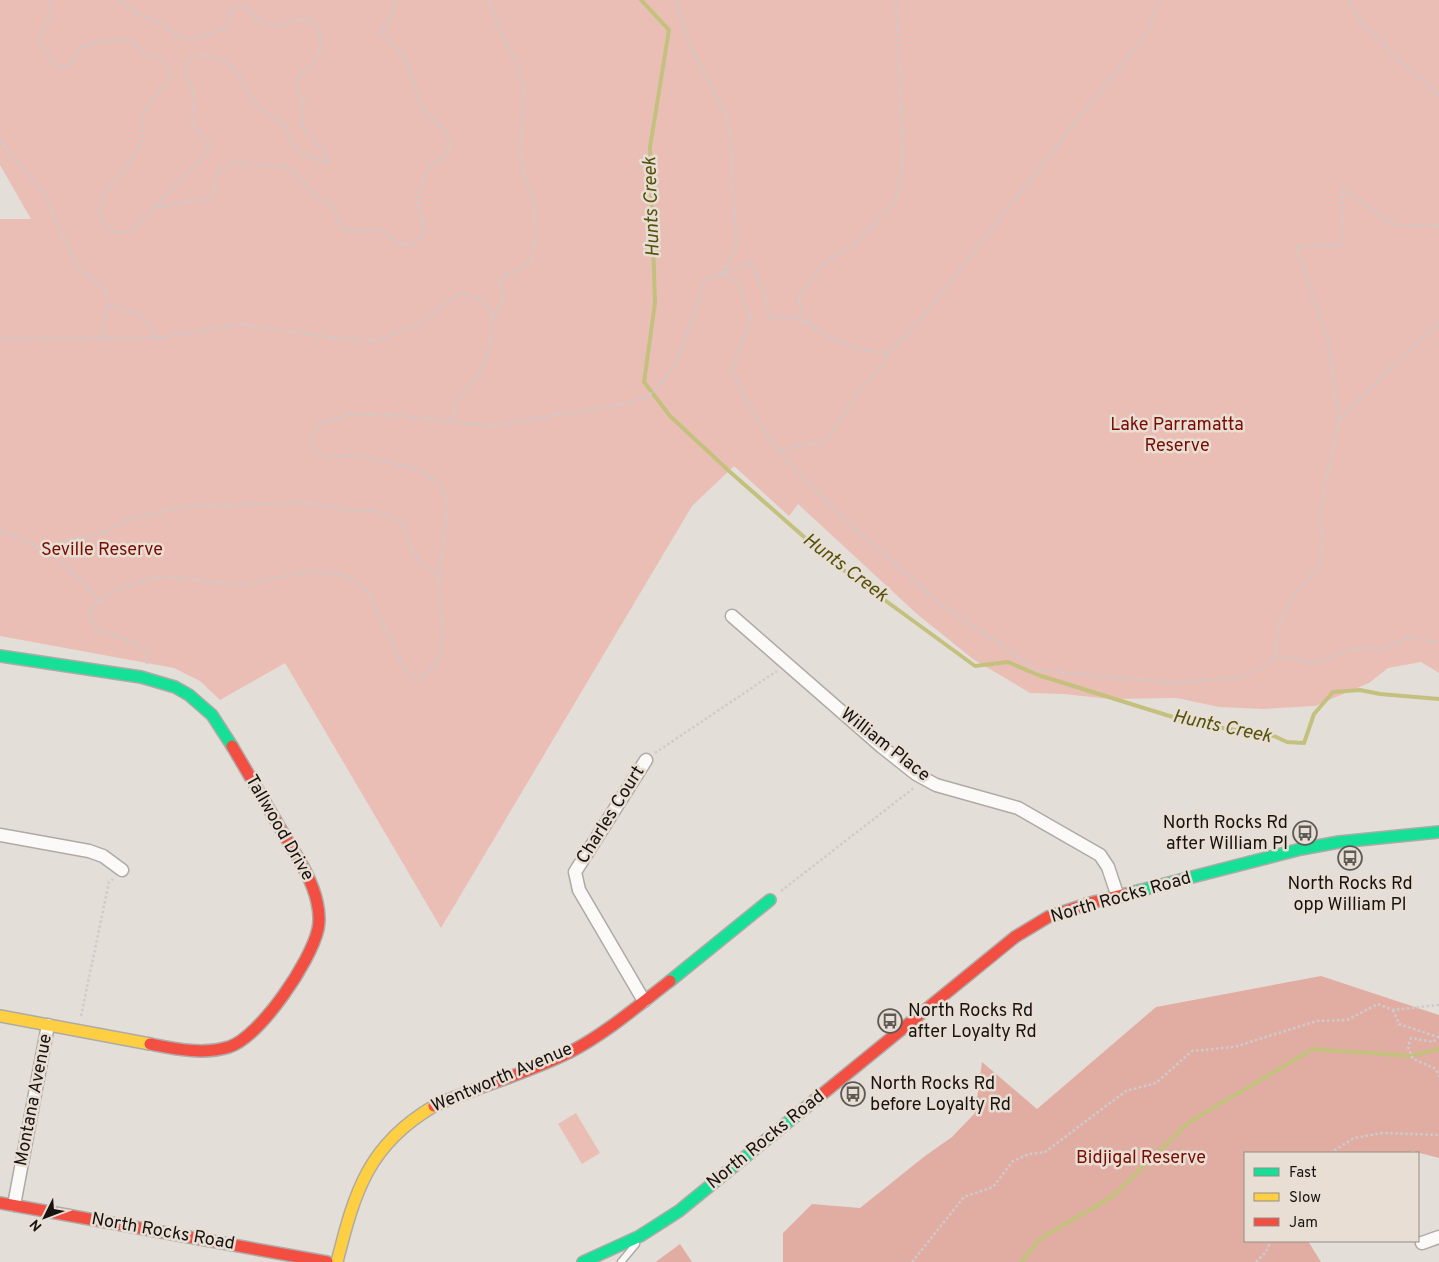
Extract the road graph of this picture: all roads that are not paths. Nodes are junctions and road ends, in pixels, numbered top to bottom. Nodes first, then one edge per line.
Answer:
1 (732, 616) dead end
2 (0, 656) edge
3 (646, 760) road end
4 (1439, 832) edge
5 (0, 835) edge
6 (122, 870) road end
7 (1118, 897) junction
8 (770, 900) road end
9 (644, 1002) junction
10 (0, 1016) edge
11 (48, 1025) junction
12 (0, 1203) edge
13 (14, 1205) junction
14 (640, 1236) junction
15 (1439, 1237) edge
16 (1422, 1243) dead end
17 (327, 1262) edge
18 (337, 1262) edge
19 (583, 1262) edge
20 (621, 1262) edge

1 - 7 street, William Place
2 - 11 street, Tallwood Drive
3 - 9 street, Charles Court
4 - 7 street, North Rocks Road
5 - 6 street
7 - 14 street, North Rocks Road
8 - 9 street, Wentworth Avenue
9 - 18 street, Wentworth Avenue
10 - 11 street, Tallwood Drive
11 - 13 street, Montana Avenue
12 - 13 street, North Rocks Road
13 - 17 street, North Rocks Road
14 - 19 street, North Rocks Road
14 - 20 lane
15 - 16 street

